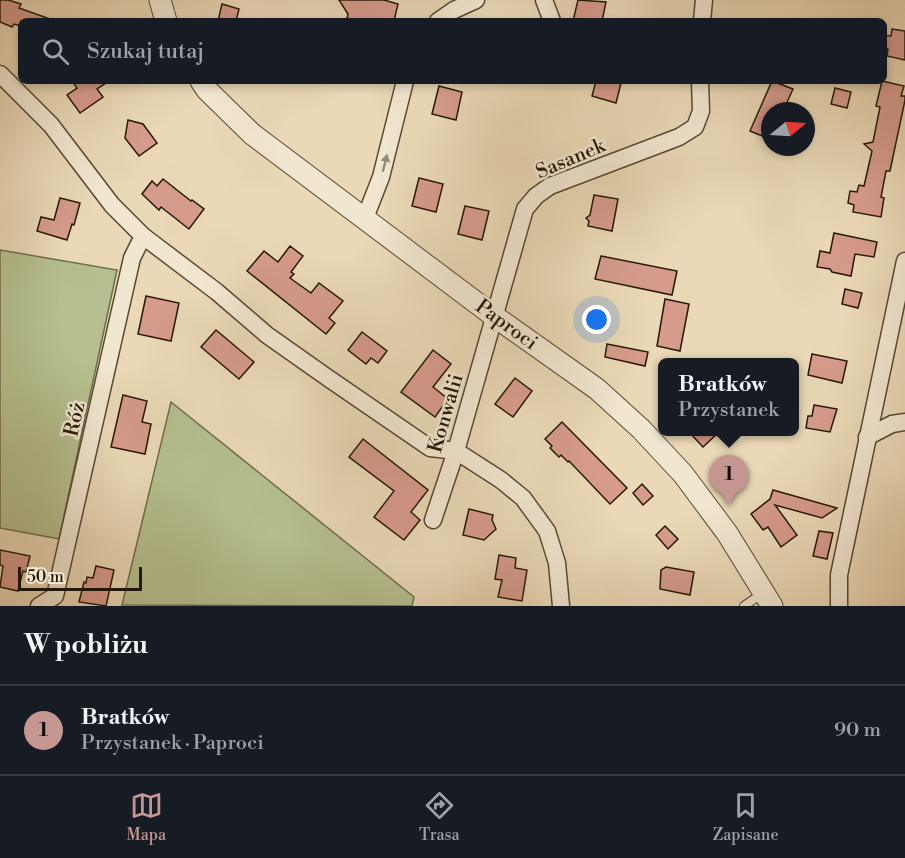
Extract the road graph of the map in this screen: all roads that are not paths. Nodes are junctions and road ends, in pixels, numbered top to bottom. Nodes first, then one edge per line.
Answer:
1 (160, 0) edge
2 (476, 0) edge
3 (544, 0) edge
4 (704, 0) edge
5 (165, 18) edge
6 (442, 18) edge
7 (551, 18) edge
8 (702, 18) edge
9 (0, 74) edge
10 (203, 84) edge
11 (404, 84) edge
12 (700, 84) edge
13 (365, 218) junction
14 (143, 236) junction
15 (905, 261) edge
16 (494, 316) junction
17 (905, 422) edge
18 (867, 437) junction
19 (456, 451) junction
20 (433, 520) dead end
21 (768, 599) edge
22 (39, 606) edge
23 (561, 606) edge
24 (744, 606) edge
25 (839, 606) edge

1 - 5 street
2 - 6 street
3 - 7 street
4 - 8 street
9 - 14 street
10 - 13 street, Paproci
13 -> 11 street
12 - 16 street, Sasanek
13 - 16 street, Paproci
14 - 19 street
14 - 22 street, Róż
15 - 18 street
16 - 19 street, Konwalii
16 - 21 street, Paproci
17 - 18 street
18 - 25 street
19 - 20 street, Konwalii
19 - 23 street
21 - 24 lane

